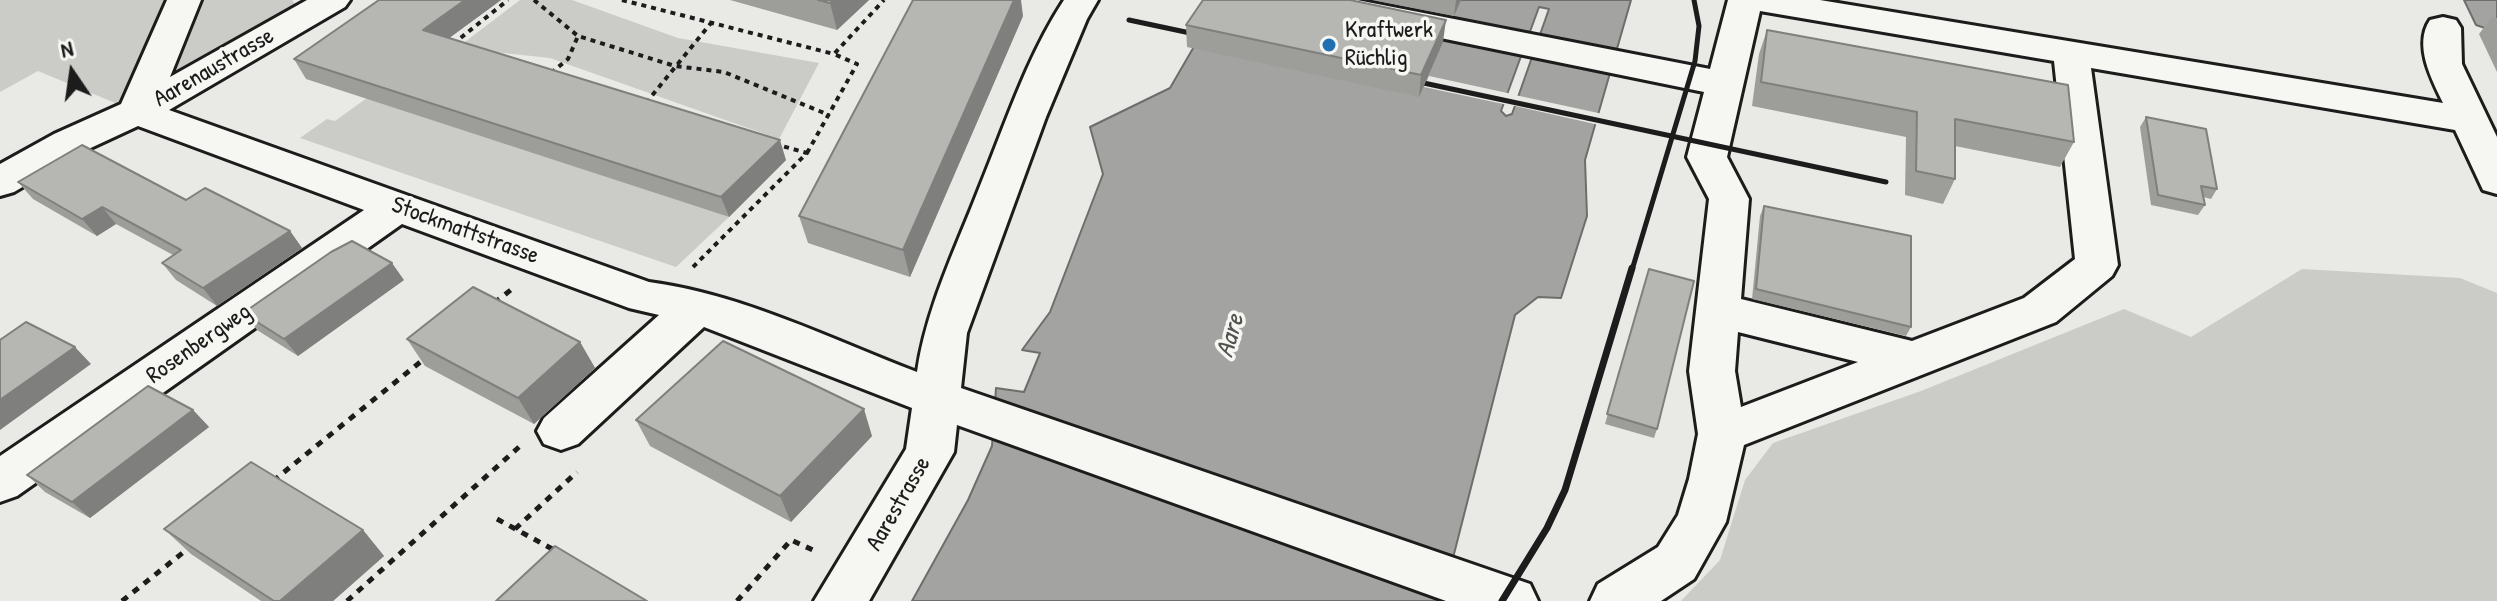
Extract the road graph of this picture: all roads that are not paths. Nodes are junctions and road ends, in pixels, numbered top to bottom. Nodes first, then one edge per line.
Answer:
1 (184, 0) edge
2 (333, 0) edge
3 (1081, 0) edge
4 (1304, 0) edge
5 (1745, 0) edge
6 (1757, 0) edge
7 (2443, 28) dead end
8 (2071, 53) junction
9 (1724, 84) junction
10 (137, 112) junction
11 (2469, 120) junction
12 (2497, 180) edge
13 (0, 182) edge
14 (398, 207) junction
15 (696, 308) junction
16 (1718, 310) junction
17 (1914, 359) junction
18 (959, 406) junction
19 (1722, 434) junction
20 (543, 436) road end
21 (0, 482) edge
22 (850, 586) edge
23 (1493, 595) edge
24 (1617, 601) edge

1 - 10 street
2 - 10 street, Aarenaustrasse
3 - 18 street, Aarestrasse
4 - 9 street
5 - 9 street
6 - 8 street
7 - 11 street
8 - 11 street
8 - 17 street
9 - 16 street
10 - 13 street
10 - 14 street, Stockmattstrasse
11 - 12 street
14 - 15 street, Stockmattstrasse
14 - 21 street, Rosenbergweg
15 - 18 street, Stockmattstrasse
15 - 20 street
16 - 17 street
16 - 19 street
17 - 19 street
18 - 22 street, Aarestrasse
18 - 23 street, Stockmattstrasse
19 - 24 street

